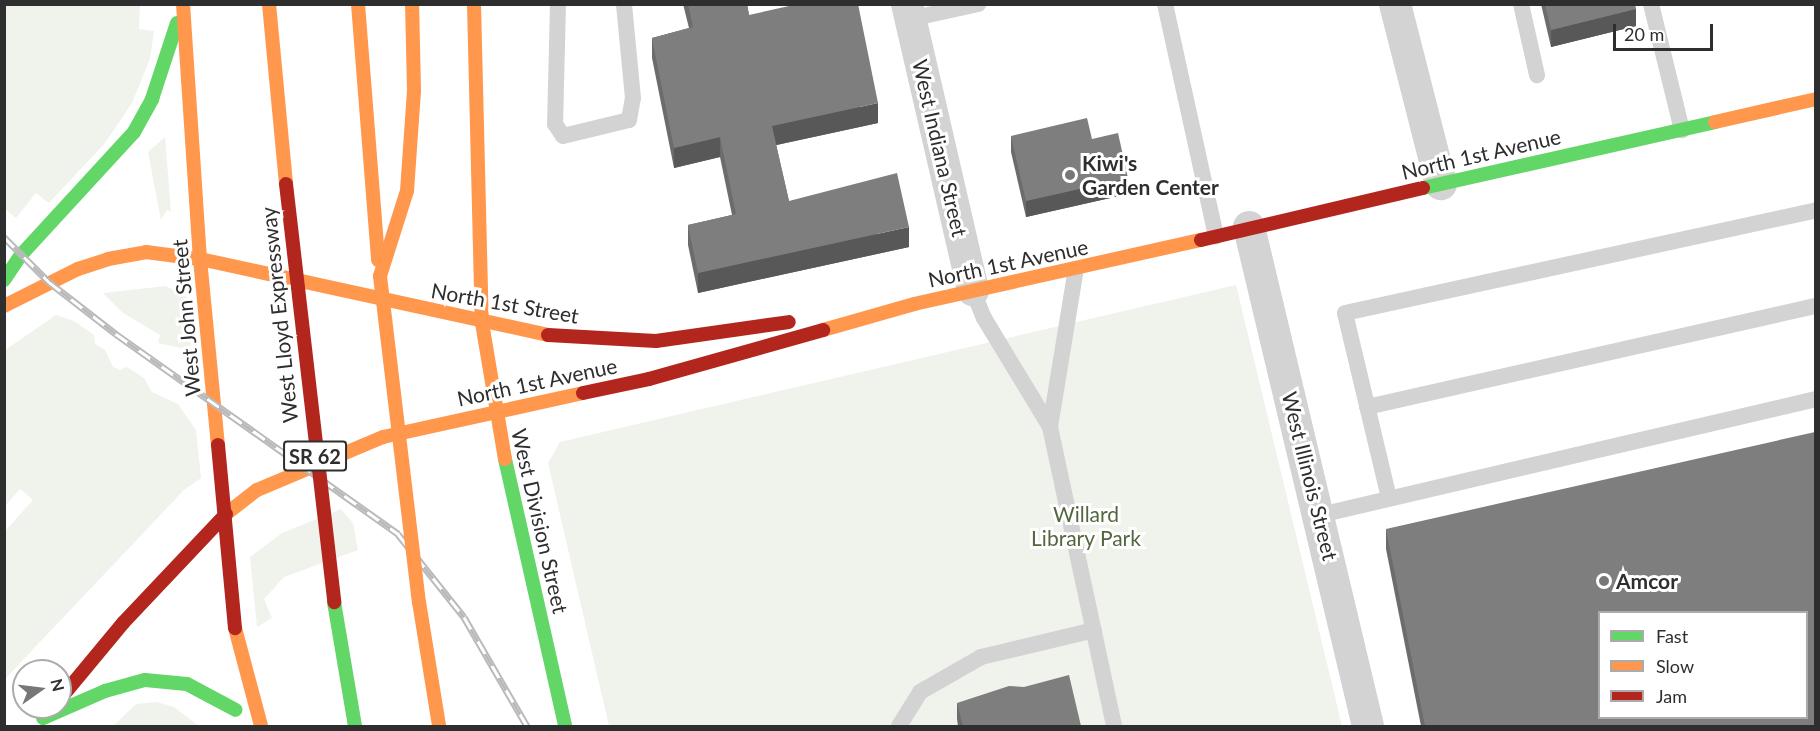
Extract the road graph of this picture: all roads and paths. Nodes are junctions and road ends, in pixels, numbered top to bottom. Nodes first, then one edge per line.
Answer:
1 (269, 4) edge
2 (358, 4) edge
3 (412, 4) edge
4 (474, 4) edge
5 (558, 4) edge
6 (624, 4) edge
7 (978, 4) edge
8 (1165, 4) edge
9 (1521, 4) edge
10 (1651, 4) edge
11 (183, 6) edge
12 (1399, 6) edge
13 (908, 12) edge
14 (1537, 75) dead end
15 (1815, 99) edge
16 (1682, 130) junction
17 (1441, 184) junction
18 (1815, 210) edge
19 (1249, 227) junction
20 (1216, 236) junction
21 (200, 259) junction
22 (1076, 269) junction
23 (380, 276) junction
24 (4, 280) edge
25 (973, 291) junction
26 (914, 304) junction
27 (4, 306) edge
28 (1815, 306) edge
29 (482, 323) junction
30 (1815, 399) edge
31 (1367, 407) junction
32 (495, 412) junction
33 (1050, 427) junction
34 (1389, 498) junction
35 (226, 514) junction
36 (1320, 514) junction
37 (235, 628) junction
38 (1094, 630) junction
39 (72, 685) edge
40 (236, 698) junction
41 (39, 722) edge
42 (238, 726) edge
43 (261, 726) edge
44 (355, 726) edge
45 (439, 726) edge
46 (565, 726) edge
47 (899, 726) edge
48 (1114, 726) edge
49 (1368, 726) edge

1 - 44 main road, West Lloyd Expressway / SR 62, bridge
2 - 23 main road
3 - 23 main road
4 - 29 main road, West Division Street
5 - 6 lane
7 - 13 lane
8 - 20 lane
9 - 14 lane
10 - 16 lane
11 - 21 main road, West John Street
11 - 24 main road
12 - 17 street
13 - 25 street, West Indiana Street
15 - 16 main road, North 1st Avenue
16 - 17 main road, North 1st Avenue
17 - 19 main road, North 1st Avenue
18 - 31 lane
19 - 20 main road, North 1st Avenue
19 - 36 street, West Illinois Street
20 - 22 main road, North 1st Avenue
21 - 27 main road, North 1st Street
21 - 29 main road, North 1st Street
21 - 35 main road, West John Street
22 - 25 main road, North 1st Avenue
22 - 33 lane
23 - 45 main road, bridge
25 - 26 main road, North 1st Avenue
25 - 33 lane
26 - 29 main road, North 1st Street
26 - 32 main road, North 1st Avenue
28 - 31 lane
29 - 32 main road, West Division Street
30 - 34 lane
31 - 34 lane
32 - 35 main road, North 1st Avenue
32 - 46 main road, West Division Street
33 - 38 lane
34 - 36 lane
35 - 37 main road, West John Street
35 - 39 main road, North 1st Avenue
36 - 49 street, West Illinois Street
37 - 40 main road
37 - 43 main road
38 - 47 lane
38 - 48 lane
40 - 41 main road
40 - 42 main road

